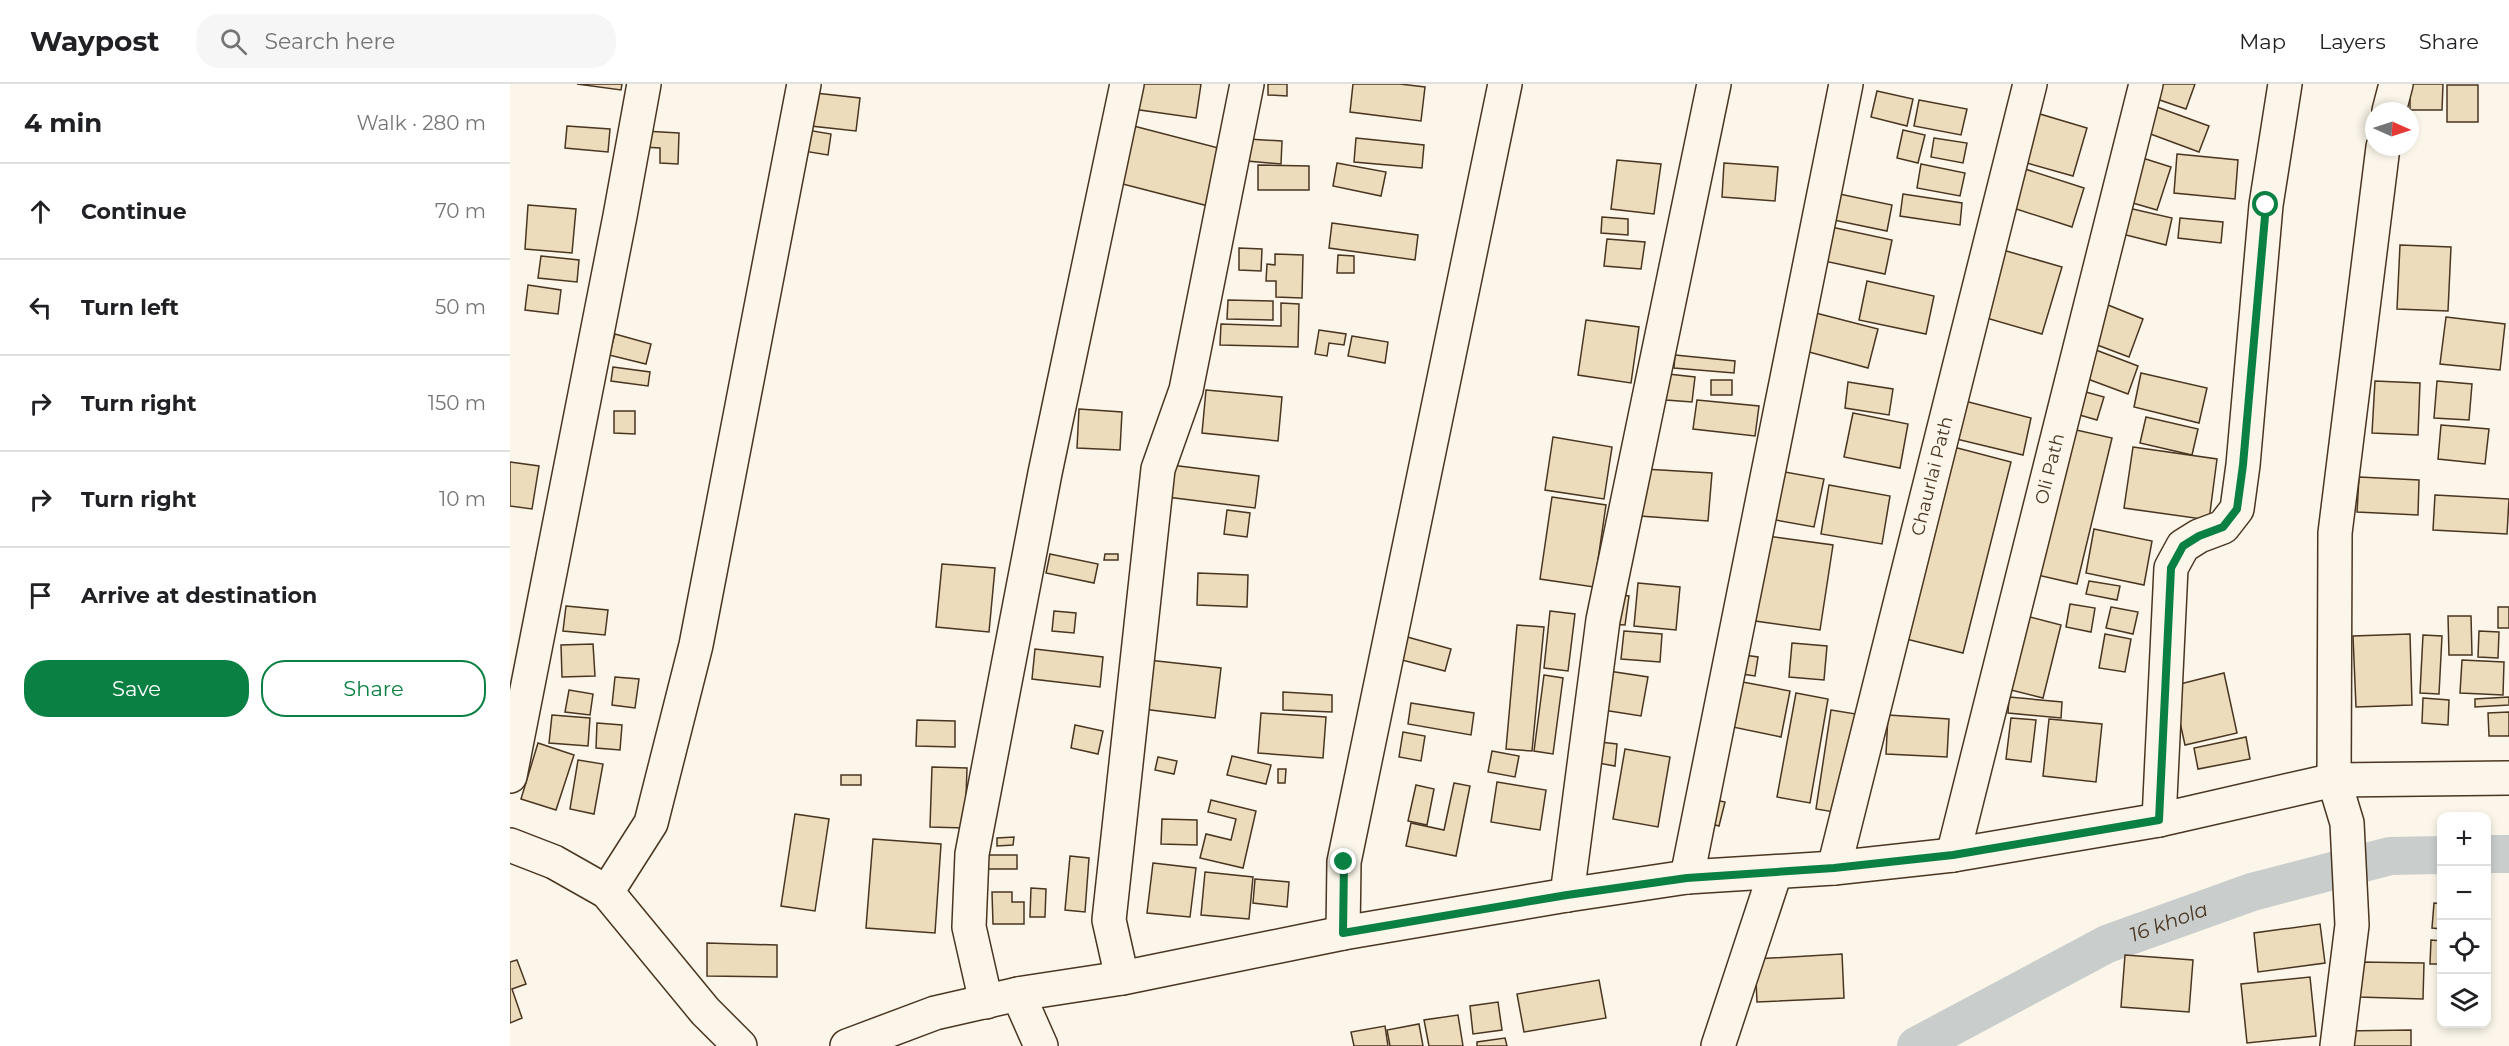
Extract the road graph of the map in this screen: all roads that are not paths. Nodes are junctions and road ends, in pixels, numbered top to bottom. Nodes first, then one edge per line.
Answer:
1 (644, 84) edge
2 (804, 84) edge
3 (1127, 84) edge
4 (1247, 84) edge
5 (1505, 84) edge
6 (1714, 84) edge
7 (1846, 84) edge
8 (2030, 84) edge
9 (2146, 84) edge
10 (2285, 84) edge
11 (2396, 84) edge
12 (2391, 102) edge
13 (2382, 156) edge
14 (510, 776) edge
15 (2509, 778) edge
16 (2334, 780) junction
17 (2159, 820) junction
18 (510, 845) edge
19 (1953, 855) junction
20 (1834, 868) junction
21 (1775, 873) junction
22 (1687, 878) junction
23 (607, 892) junction
24 (1567, 895) junction
25 (1343, 933) junction
26 (1122, 978) junction
27 (1018, 994) junction
28 (986, 1002) junction
29 (740, 1046) edge
30 (846, 1046) edge
31 (1041, 1046) edge
32 (1718, 1046) edge
33 (2337, 1046) edge

1 - 14 street
2 - 23 street
3 - 28 street
4 - 26 street
5 - 25 street
6 - 24 street
7 - 22 street
8 - 20 street, Chaurlai Path
9 - 19 street, Oli Path
10 - 17 street
11 - 12 street
13 - 16 street
15 - 16 street
16 - 17 street
16 - 33 street
17 - 19 street
18 - 23 street
19 - 20 street
20 - 21 street
21 - 22 street
21 - 32 street
22 - 24 street
23 - 29 street
24 - 25 street
25 - 26 street
26 - 27 street
27 - 28 street
27 - 31 street
28 - 30 street

